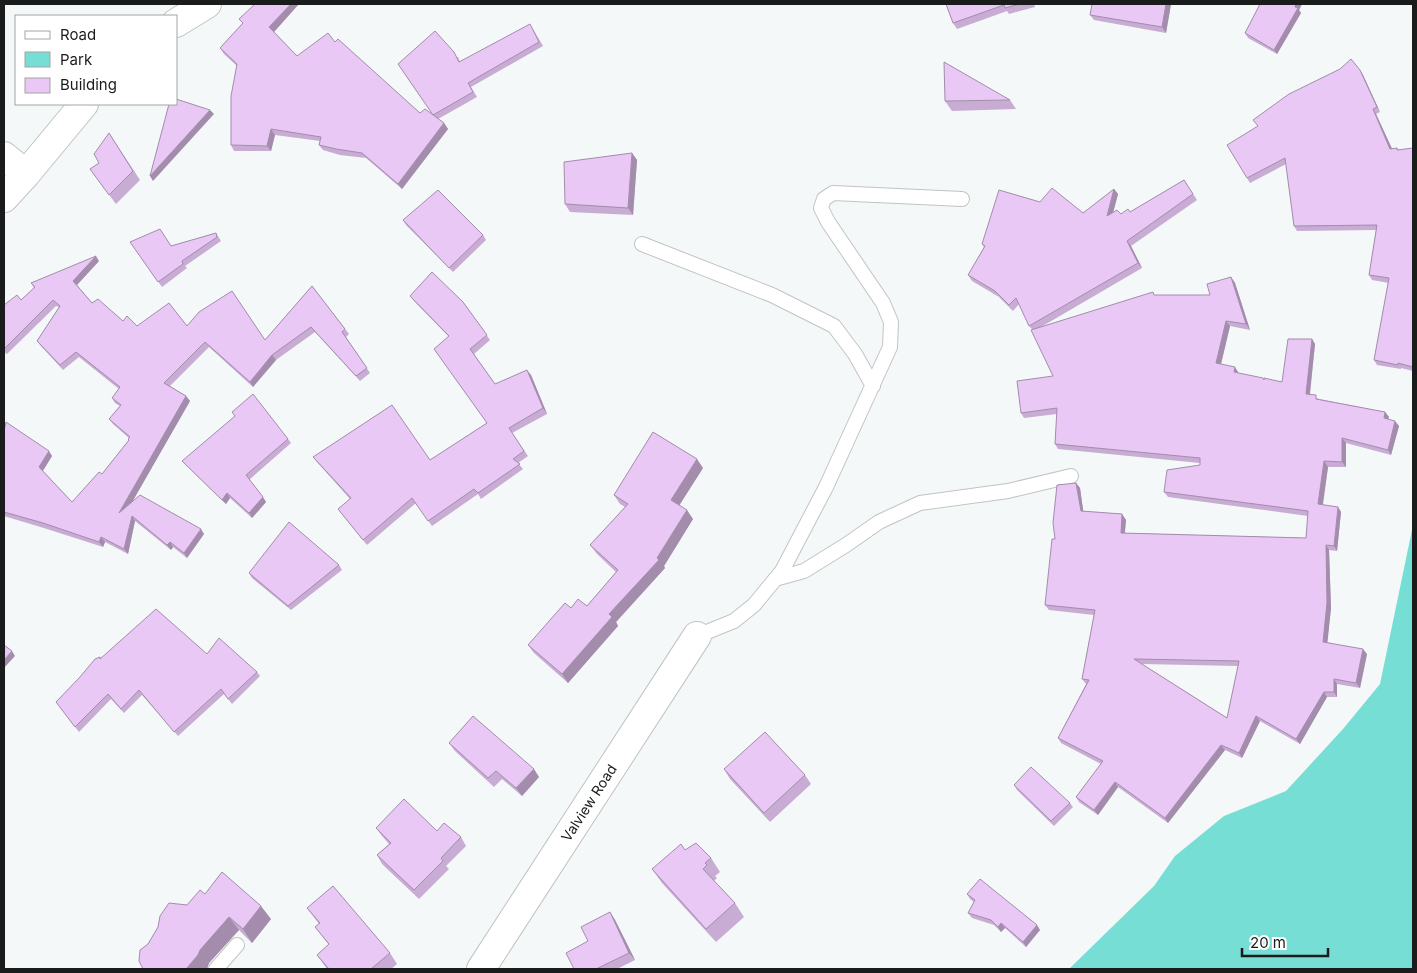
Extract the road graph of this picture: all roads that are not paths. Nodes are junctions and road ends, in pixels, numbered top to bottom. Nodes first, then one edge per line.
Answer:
1 (207, 4) edge
2 (178, 22) edge
3 (83, 105) edge
4 (12, 163) edge
5 (4, 198) edge
6 (962, 199) dead end
7 (642, 244) dead end
8 (873, 386) junction
9 (1071, 476) dead end
10 (775, 579) junction
11 (697, 636) joint
12 (237, 945) edge
13 (216, 969) edge
14 (481, 969) edge

1 - 2 street
3 - 4 street
4 - 5 street
6 - 8 lane
7 - 8 lane
8 - 10 lane
9 - 10 lane
10 - 11 lane
11 - 14 street, Valview Road
12 - 13 lane

